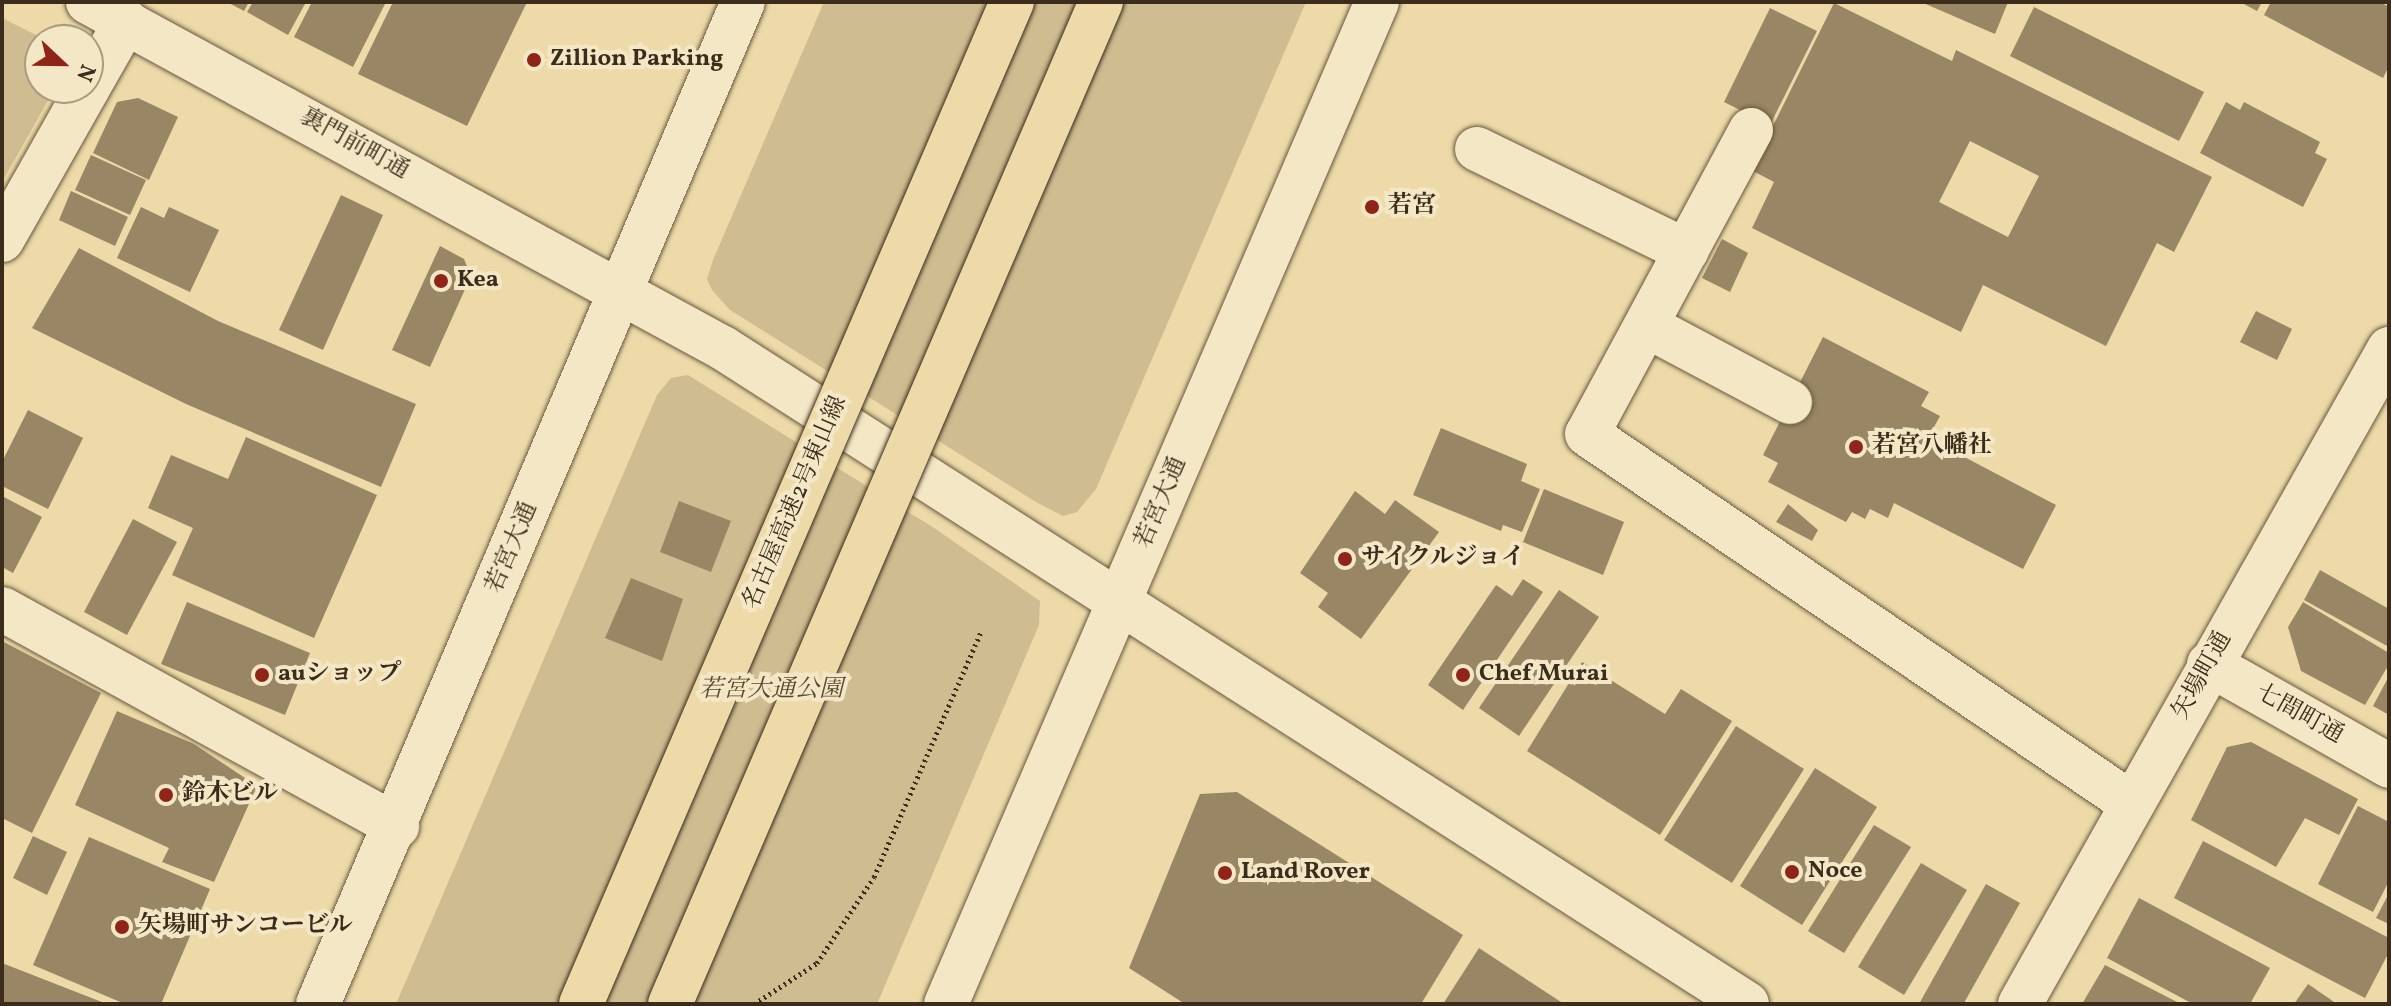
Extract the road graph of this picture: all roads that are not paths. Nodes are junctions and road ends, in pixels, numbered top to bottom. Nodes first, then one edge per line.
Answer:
1 (743, 2) edge
2 (1012, 2) edge
3 (1101, 2) edge
4 (1377, 2) edge
5 (107, 12) edge
6 (79, 104) edge
7 (1751, 130) dead end
8 (1477, 149) dead end
9 (2, 240) edge
10 (1686, 251) junction
11 (620, 290) junction
12 (1647, 326) junction
13 (2389, 349) edge
14 (1790, 402) dead end
15 (1120, 602) junction
16 (2, 609) edge
17 (2209, 664) junction
18 (2389, 766) edge
19 (2132, 804) junction
20 (397, 826) junction
21 (318, 1004) edge
22 (581, 1004) edge
23 (670, 1004) edge
24 (946, 1004) edge
25 (1747, 1004) edge
26 (2020, 1004) edge

1 - 11 street, 若宮大通
2 - 22 highway, 名古屋高速2号東山線, bridge
3 - 23 highway, bridge
4 - 15 street, 若宮大通
5 - 11 street, 裏門前町通
6 - 9 street
7 - 10 street
8 - 10 street
10 - 12 street
11 - 15 street, 裏門前町通
11 - 20 street, 若宮大通
12 - 14 street
12 - 19 street
13 - 17 street, 矢場町通
15 - 24 street, 若宮大通
15 - 25 street, 裏門前町通
16 - 20 street
17 - 18 street, 七間町通
17 - 19 street, 矢場町通
19 - 26 street, 矢場町通
20 - 21 street, 若宮大通

